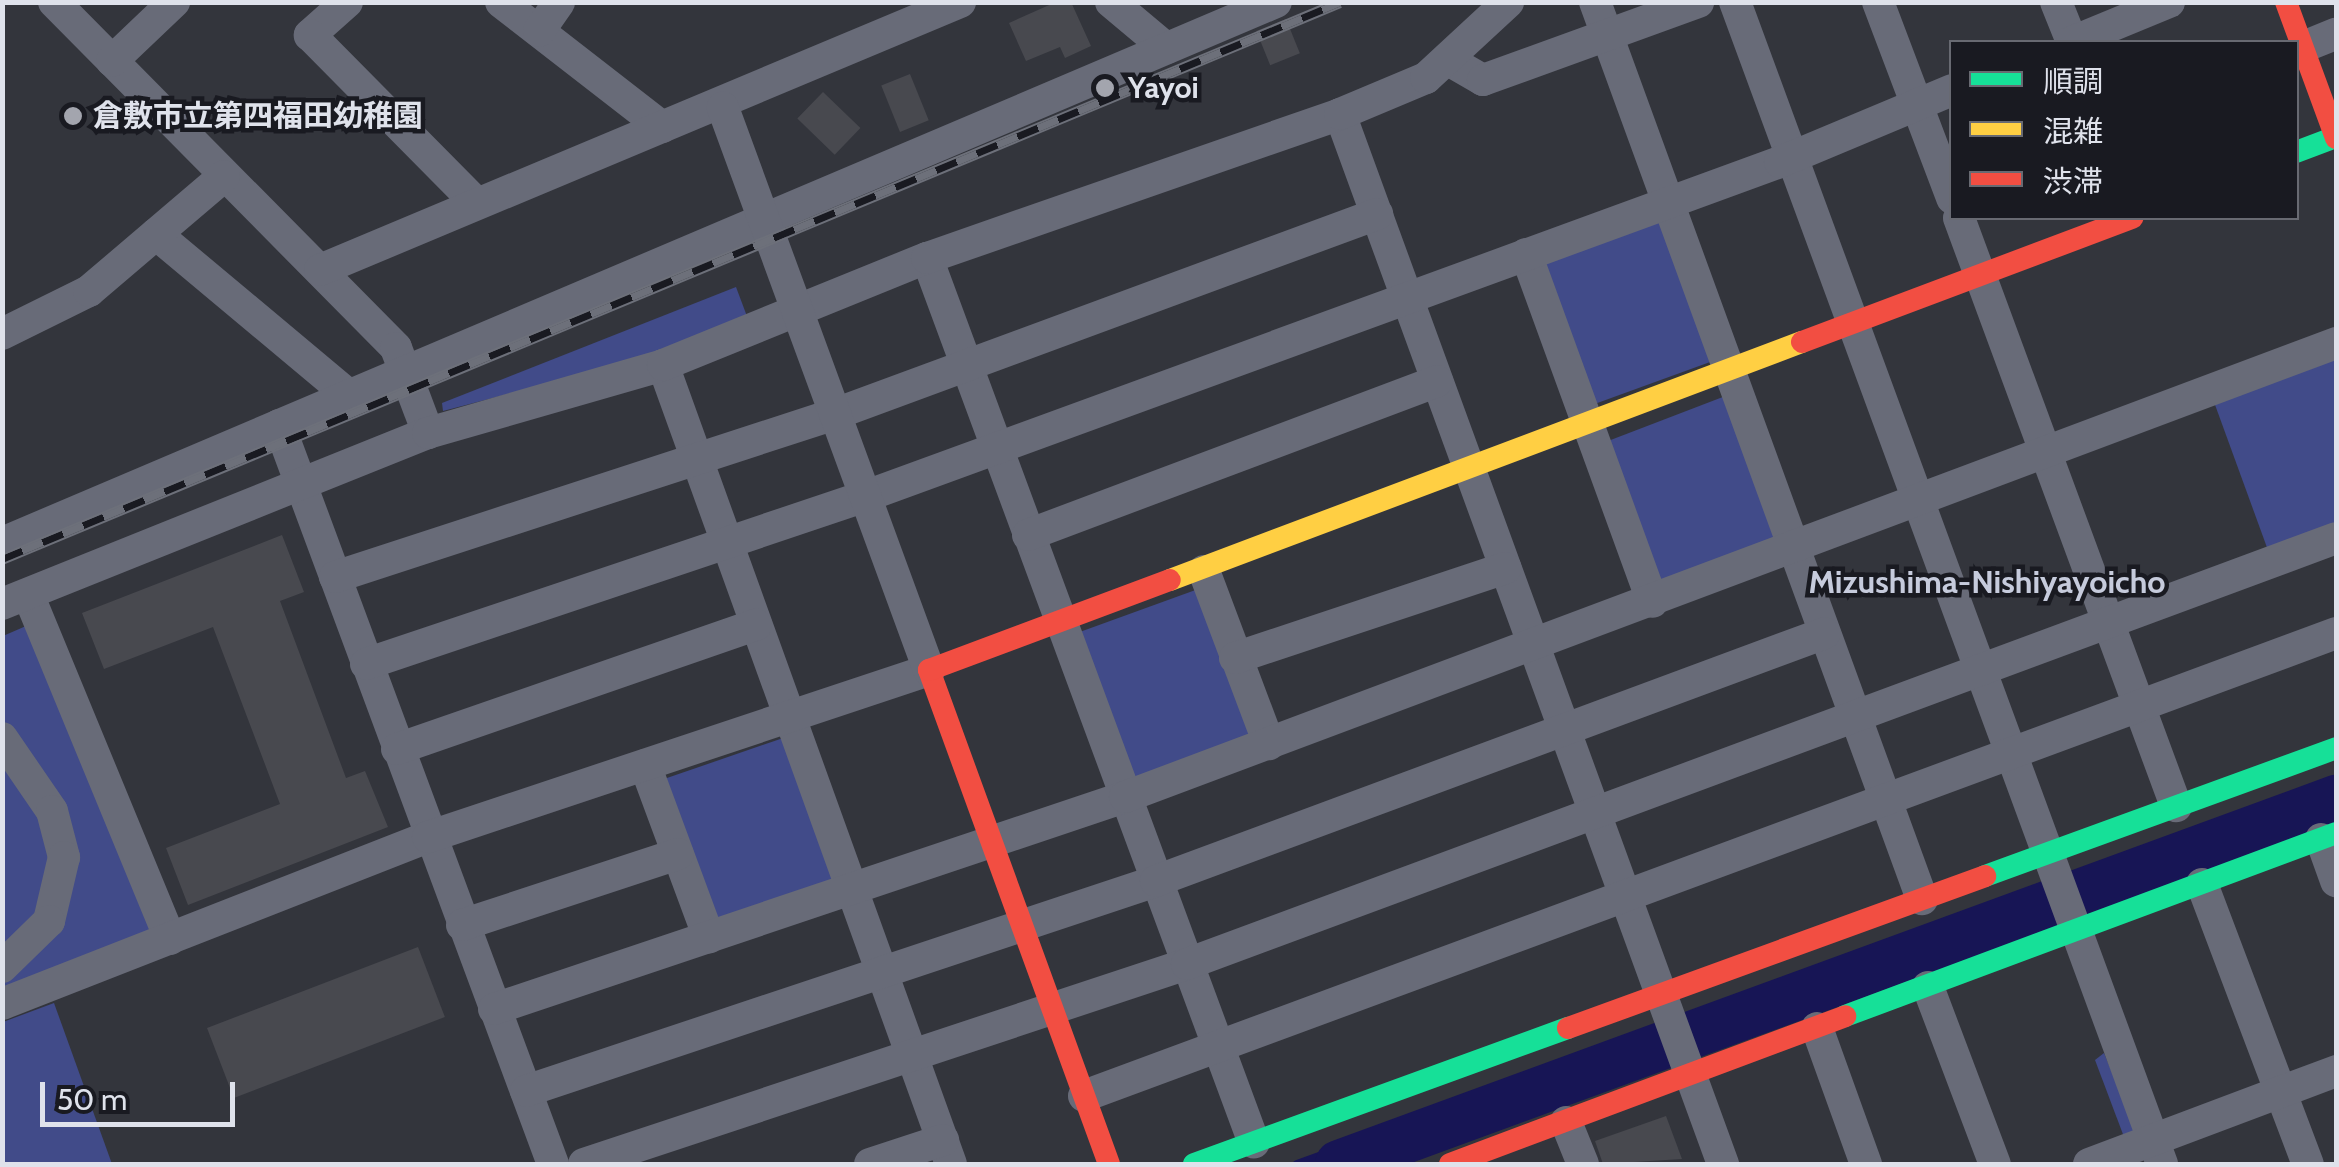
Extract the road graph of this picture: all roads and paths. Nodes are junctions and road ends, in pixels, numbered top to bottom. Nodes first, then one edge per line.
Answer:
1 (54, 2) edge
2 (174, 2) edge
3 (347, 2) edge
4 (501, 2) edge
5 (559, 2) edge
6 (960, 2) edge
7 (1110, 2) edge
8 (1276, 2) edge
9 (1508, 2) edge
10 (1594, 2) edge
11 (1698, 2) edge
12 (1734, 2) edge
13 (1878, 2) edge
14 (2056, 2) edge
15 (2169, 2) edge
16 (2286, 2) edge
17 (539, 32) junction
18 (1607, 34) junction
19 (2336, 34) edge
20 (2071, 40) edge
21 (2077, 40) edge
22 (2303, 47) junction
23 (1166, 48) junction
24 (112, 62) junction
25 (1450, 62) junction
26 (1949, 91) edge
27 (1916, 104) junction
28 (723, 108) junction
29 (1340, 114) junction
30 (662, 127) junction
31 (2336, 137) edge
32 (2299, 151) edge
33 (1792, 154) junction
34 (224, 176) junction
35 (1949, 190) edge
36 (476, 202) junction
37 (1667, 203) junction
38 (1377, 214) junction
39 (1960, 220) edge
40 (2127, 220) edge
41 (768, 221) junction
42 (156, 234) junction
43 (1526, 254) junction
44 (927, 258) junction
45 (320, 270) junction
46 (1981, 277) junction
47 (1407, 297) junction
48 (796, 312) junction
49 (1854, 327) junction
50 (2, 334) edge
51 (2336, 343) edge
52 (966, 364) junction
53 (662, 365) junction
54 (407, 373) junction
55 (1730, 373) junction
56 (1438, 381) junction
57 (352, 396) junction
58 (835, 414) junction
59 (279, 425) junction
60 (1588, 426) junction
61 (428, 432) junction
62 (995, 449) junction
63 (2046, 456) junction
64 (696, 458) junction
65 (1470, 472) junction
66 (300, 480) junction
67 (866, 496) junction
68 (1920, 504) junction
69 (1028, 535) junction
70 (2336, 538) edge
71 (726, 542) junction
72 (2, 543) edge
73 (1794, 550) junction
74 (1505, 568) junction
75 (1204, 570) junction
76 (335, 577) junction
77 (15, 599) edge
78 (1653, 602) junction
79 (2107, 622) junction
80 (756, 624) junction
81 (1060, 625) junction
82 (1825, 633) junction
83 (2336, 633) edge
84 (1534, 646) junction
85 (1235, 658) junction
86 (366, 664) junction
87 (929, 670) junction
88 (1980, 670) junction
89 (2137, 704) junction
90 (790, 717) junction
91 (1856, 719) junction
92 (1564, 729) junction
93 (2, 738) edge
94 (1269, 744) junction
95 (2336, 748) edge
96 (397, 749) junction
97 (2010, 753) junction
98 (645, 765) junction
99 (1125, 797) junction
100 (1886, 801) junction
101 (2176, 806) junction
102 (1594, 812) junction
103 (2329, 836) edge
104 (428, 837) junction
105 (991, 845) junction
106 (678, 854) junction
107 (2051, 864) junction
108 (1156, 880) junction
109 (2336, 881) edge
110 (2202, 884) junction
111 (853, 891) junction
112 (1624, 896) junction
113 (1922, 899) junction
114 (2071, 919) junction
115 (462, 925) junction
116 (1020, 925) junction
117 (708, 938) junction
118 (170, 939) junction
119 (1187, 964) junction
120 (2, 967) edge
121 (882, 971) junction
122 (1928, 987) junction
123 (2, 1004) edge
124 (494, 1009) junction
125 (1052, 1010) junction
126 (1816, 1028) junction
127 (1675, 1035) junction
128 (1218, 1045) junction
129 (913, 1056) junction
130 (2336, 1071) edge
131 (526, 1092) junction
132 (2282, 1092) junction
133 (1084, 1096) junction
134 (1566, 1122) junction
135 (1254, 1143) junction
136 (947, 1152) edge
137 (2158, 1153) edge
138 (553, 1164) edge
139 (584, 1164) edge
140 (870, 1164) edge
141 (1109, 1164) edge
142 (1194, 1164) edge
143 (1452, 1164) edge
144 (1583, 1164) edge
145 (1723, 1164) edge
146 (1866, 1164) edge
147 (1995, 1164) edge
148 (2089, 1164) edge
149 (2308, 1164) edge

1 - 24 street
2 - 24 street
3 - 36 street
4 - 17 street
5 - 17 street
6 - 28 street
7 - 23 street
8 - 23 street
9 - 25 street
10 - 18 street
11 - 18 street
12 - 33 street
13 - 27 street
14 - 20 street
15 - 21 street
16 - 22 street
17 - 30 street
18 - 25 street
18 - 37 street
19 - 22 street
22 - 31 street
23 - 41 street
24 - 34 street
25 - 29 street
26 - 27 street
27 - 33 street
27 - 35 street
28 - 30 street
28 - 41 street
29 - 38 street
29 - 44 street
30 - 36 street
31 - 32 street
33 - 37 street
33 - 49 street
34 - 42 street
34 - 45 street
36 - 45 street
37 - 43 street
37 - 55 street
38 - 47 street
38 - 52 street
39 - 46 street
40 - 46 street
41 - 48 street
41 - 54 street
42 - 50 street
42 - 57 street
43 - 47 street
43 - 60 street
44 - 48 street
44 - 52 street
45 - 54 street
46 - 49 street
46 - 63 street
47 - 56 street
47 - 62 street
48 - 53 street
48 - 58 street
49 - 55 street
49 - 68 street
51 - 63 street
52 - 58 street
52 - 62 street
53 - 61 street
53 - 64 street
54 - 57 street
54 - 61 street
55 - 60 street
55 - 73 street
56 - 65 street
56 - 69 street
57 - 59 street
58 - 64 street
58 - 67 street
59 - 66 street
59 - 72 street
60 - 65 street
60 - 78 street
61 - 66 street
62 - 67 street
62 - 69 street
63 - 68 street
63 - 79 street
64 - 71 street
64 - 76 street
65 - 74 street
65 - 75 street
66 - 76 street
66 - 77 street
67 - 71 street
67 - 87 street
68 - 73 street
68 - 88 street
69 - 81 street
70 - 79 street
71 - 80 street
71 - 86 street
73 - 78 street
73 - 82 street
74 - 84 street
74 - 85 street
75 - 81 street
75 - 85 street
76 - 86 street
77 - 118 street
78 - 84 street
79 - 88 street
79 - 89 street
80 - 90 street
80 - 96 street
81 - 87 street
81 - 99 street
82 - 91 street
82 - 92 street
83 - 89 street
84 - 92 street
84 - 94 street
85 - 94 street
86 - 96 street
87 - 90 street
87 - 105 street
88 - 91 street
88 - 97 street
89 - 97 street
89 - 101 street
90 - 98 street
90 - 111 street
91 - 100 street
91 - 102 street
92 - 102 street
92 - 108 street
93 - 120 street
94 - 99 street
95 - 101 street
96 - 104 street
97 - 100 street
97 - 107 street
98 - 104 street
98 - 106 street
99 - 105 street
99 - 108 street
100 - 112 street
100 - 113 street
101 - 107 street
102 - 112 street
102 - 119 street
103 - 109 street
103 - 110 street
104 - 115 street
104 - 118 street
105 - 111 street
105 - 116 street
106 - 115 street
106 - 117 street
107 - 113 street
107 - 114 street
108 - 116 street
108 - 119 street
110 - 114 street
110 - 132 street
111 - 117 street
111 - 121 street
112 - 127 street
112 - 128 street
113 - 127 street
114 - 122 street
114 - 137 street
115 - 124 street
116 - 121 street
116 - 125 street
117 - 124 street
118 - 123 street
119 - 125 street
119 - 128 street
121 - 129 street
121 - 131 street
122 - 126 street
122 - 147 street
124 - 131 street
125 - 129 street
125 - 133 street
126 - 127 street
126 - 146 street
127 - 134 street
127 - 135 street
127 - 145 street
128 - 133 street
128 - 135 street
129 - 136 street
129 - 139 street
130 - 132 street
131 - 138 street
132 - 137 street
132 - 149 street
133 - 141 street
134 - 143 street
134 - 144 street
135 - 142 street
136 - 140 street
137 - 148 street

